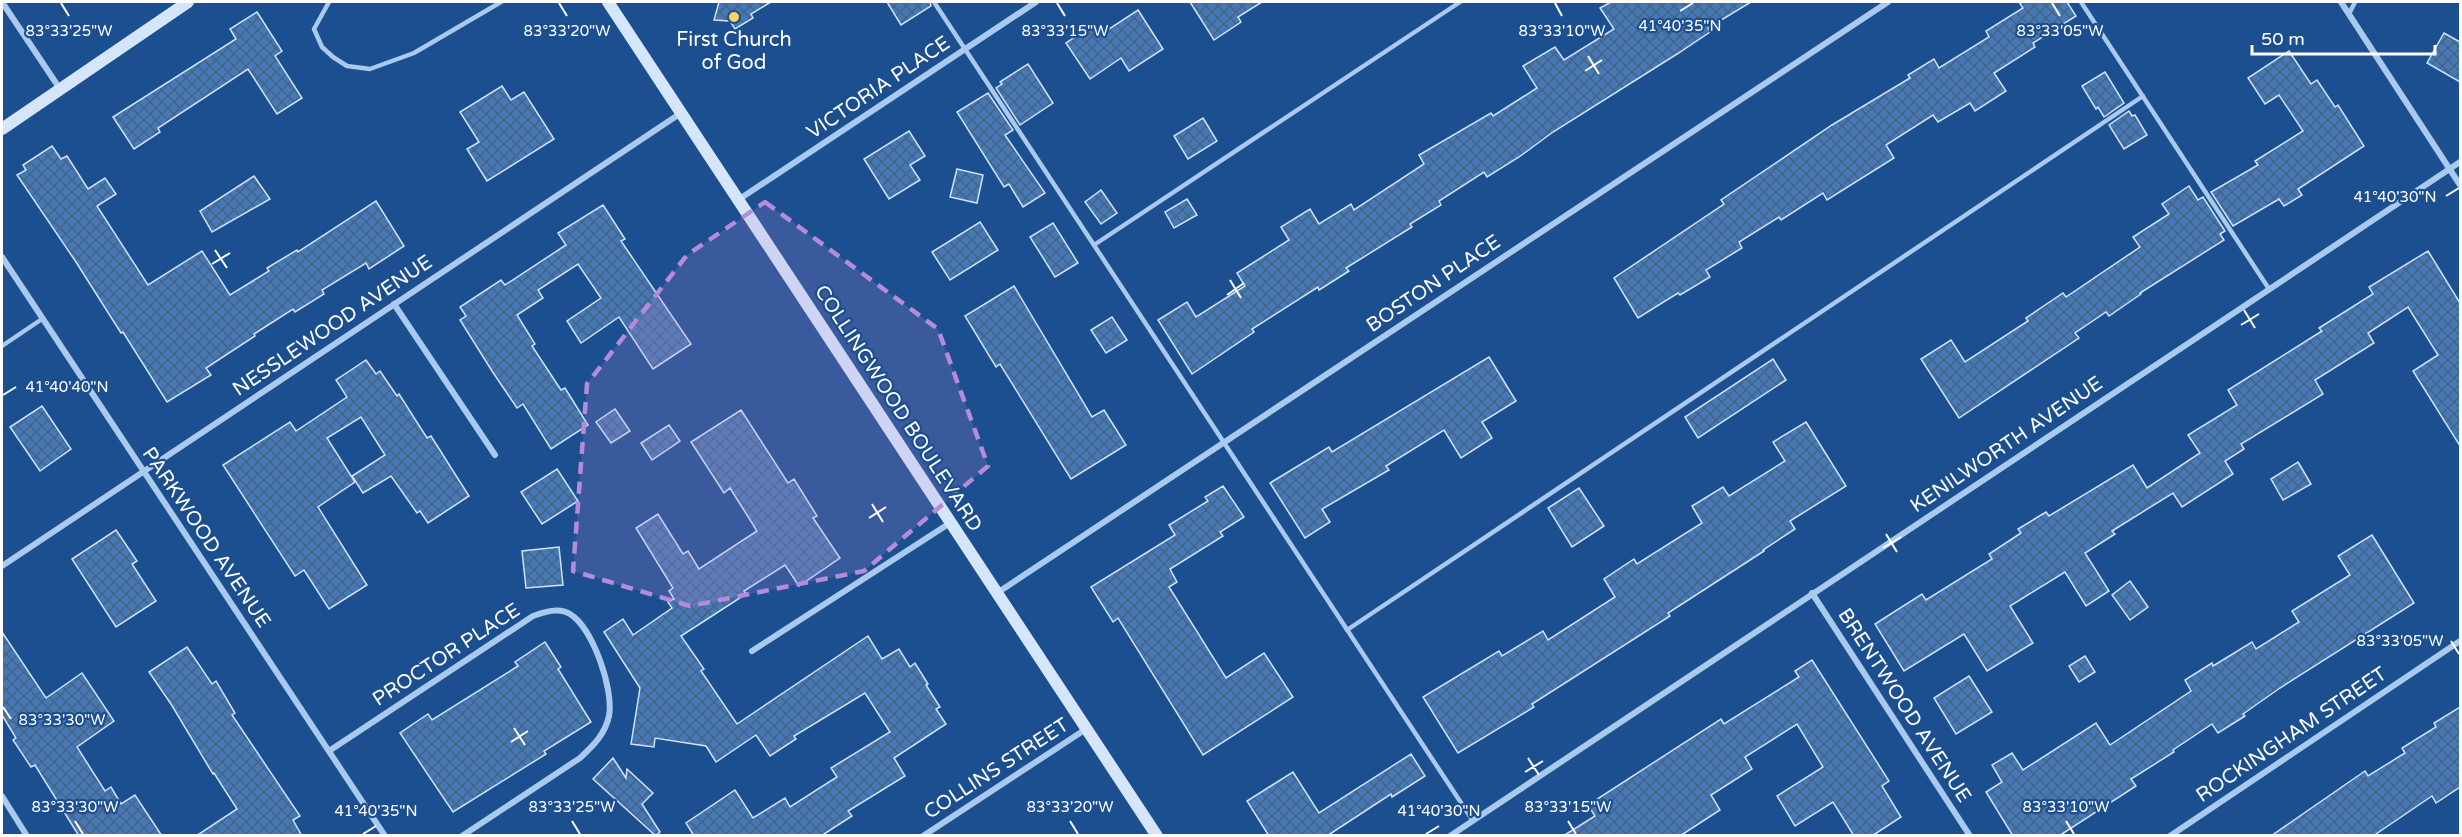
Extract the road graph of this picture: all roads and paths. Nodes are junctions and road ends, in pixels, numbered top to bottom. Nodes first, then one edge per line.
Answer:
1 (2, 2) edge
2 (188, 2) edge
3 (329, 2) edge
4 (501, 2) edge
5 (608, 2) edge
6 (934, 2) edge
7 (1036, 2) edge
8 (1460, 2) edge
9 (1888, 2) edge
10 (2081, 2) edge
11 (2341, 2) edge
12 (2355, 2) edge
13 (2349, 14) junction
14 (965, 49) junction
15 (61, 89) junction
16 (2143, 96) junction
17 (681, 113) junction
18 (2, 129) edge
19 (2460, 162) edge
20 (2450, 169) junction
21 (2460, 185) edge
22 (738, 200) junction
23 (1094, 245) junction
24 (2, 257) edge
25 (2269, 289) junction
26 (394, 304) junction
27 (42, 319) junction
28 (2, 346) edge
29 (1224, 442) junction
30 (495, 455) dead end
31 (143, 471) junction
32 (951, 523) junction
33 (2, 566) edge
34 (997, 593) junction
35 (1812, 594) junction
36 (1347, 630) junction
37 (2460, 641) edge
38 (752, 651) dead end
39 (1087, 728) junction
40 (329, 751) junction
41 (2, 796) edge
42 (1473, 821) junction
43 (27, 836) edge
44 (385, 836) edge
45 (462, 836) edge
46 (923, 836) edge
47 (1157, 836) edge
48 (1450, 836) edge
49 (1970, 836) edge
50 (2170, 836) edge

1 - 15 street
2 - 15 main road
3 - 4 lane
5 - 17 main road, COLLINGWOOD BOULEVARD
6 - 14 lane
7 - 14 street, VICTORIA PLACE
8 - 23 lane
9 - 29 street, BOSTON PLACE
10 - 16 lane
11 - 13 street
12 - 13 lane
13 - 20 street
14 - 22 street, VICTORIA PLACE
14 - 23 lane
15 - 18 main road
16 - 25 lane
16 - 36 lane
17 - 22 main road, COLLINGWOOD BOULEVARD
17 - 26 street, NESSLEWOOD AVENUE
19 - 20 street, KENILWORTH AVENUE
20 - 21 street
20 - 25 street, KENILWORTH AVENUE
22 - 32 main road, COLLINGWOOD BOULEVARD
23 - 29 lane
24 - 27 street, PARKWOOD AVENUE
25 - 35 street, KENILWORTH AVENUE
26 - 30 street
26 - 31 street, NESSLEWOOD AVENUE
27 - 28 lane
27 - 31 street, PARKWOOD AVENUE
29 - 34 street, BOSTON PLACE
29 - 36 lane
31 - 33 street, NESSLEWOOD AVENUE
31 - 40 street, PARKWOOD AVENUE
32 - 34 main road, COLLINGWOOD BOULEVARD
32 - 38 street
34 - 39 main road, COLLINGWOOD BOULEVARD
35 - 42 street, KENILWORTH AVENUE
35 - 49 street, BRENTWOOD AVENUE
36 - 42 lane
37 - 50 street, ROCKINGHAM STREET
39 - 46 street, COLLINS STREET
39 - 47 main road, COLLINGWOOD BOULEVARD
40 - 44 street, PARKWOOD AVENUE
40 - 45 street, PROCTOR PLACE
41 - 43 street
42 - 48 street, KENILWORTH AVENUE

